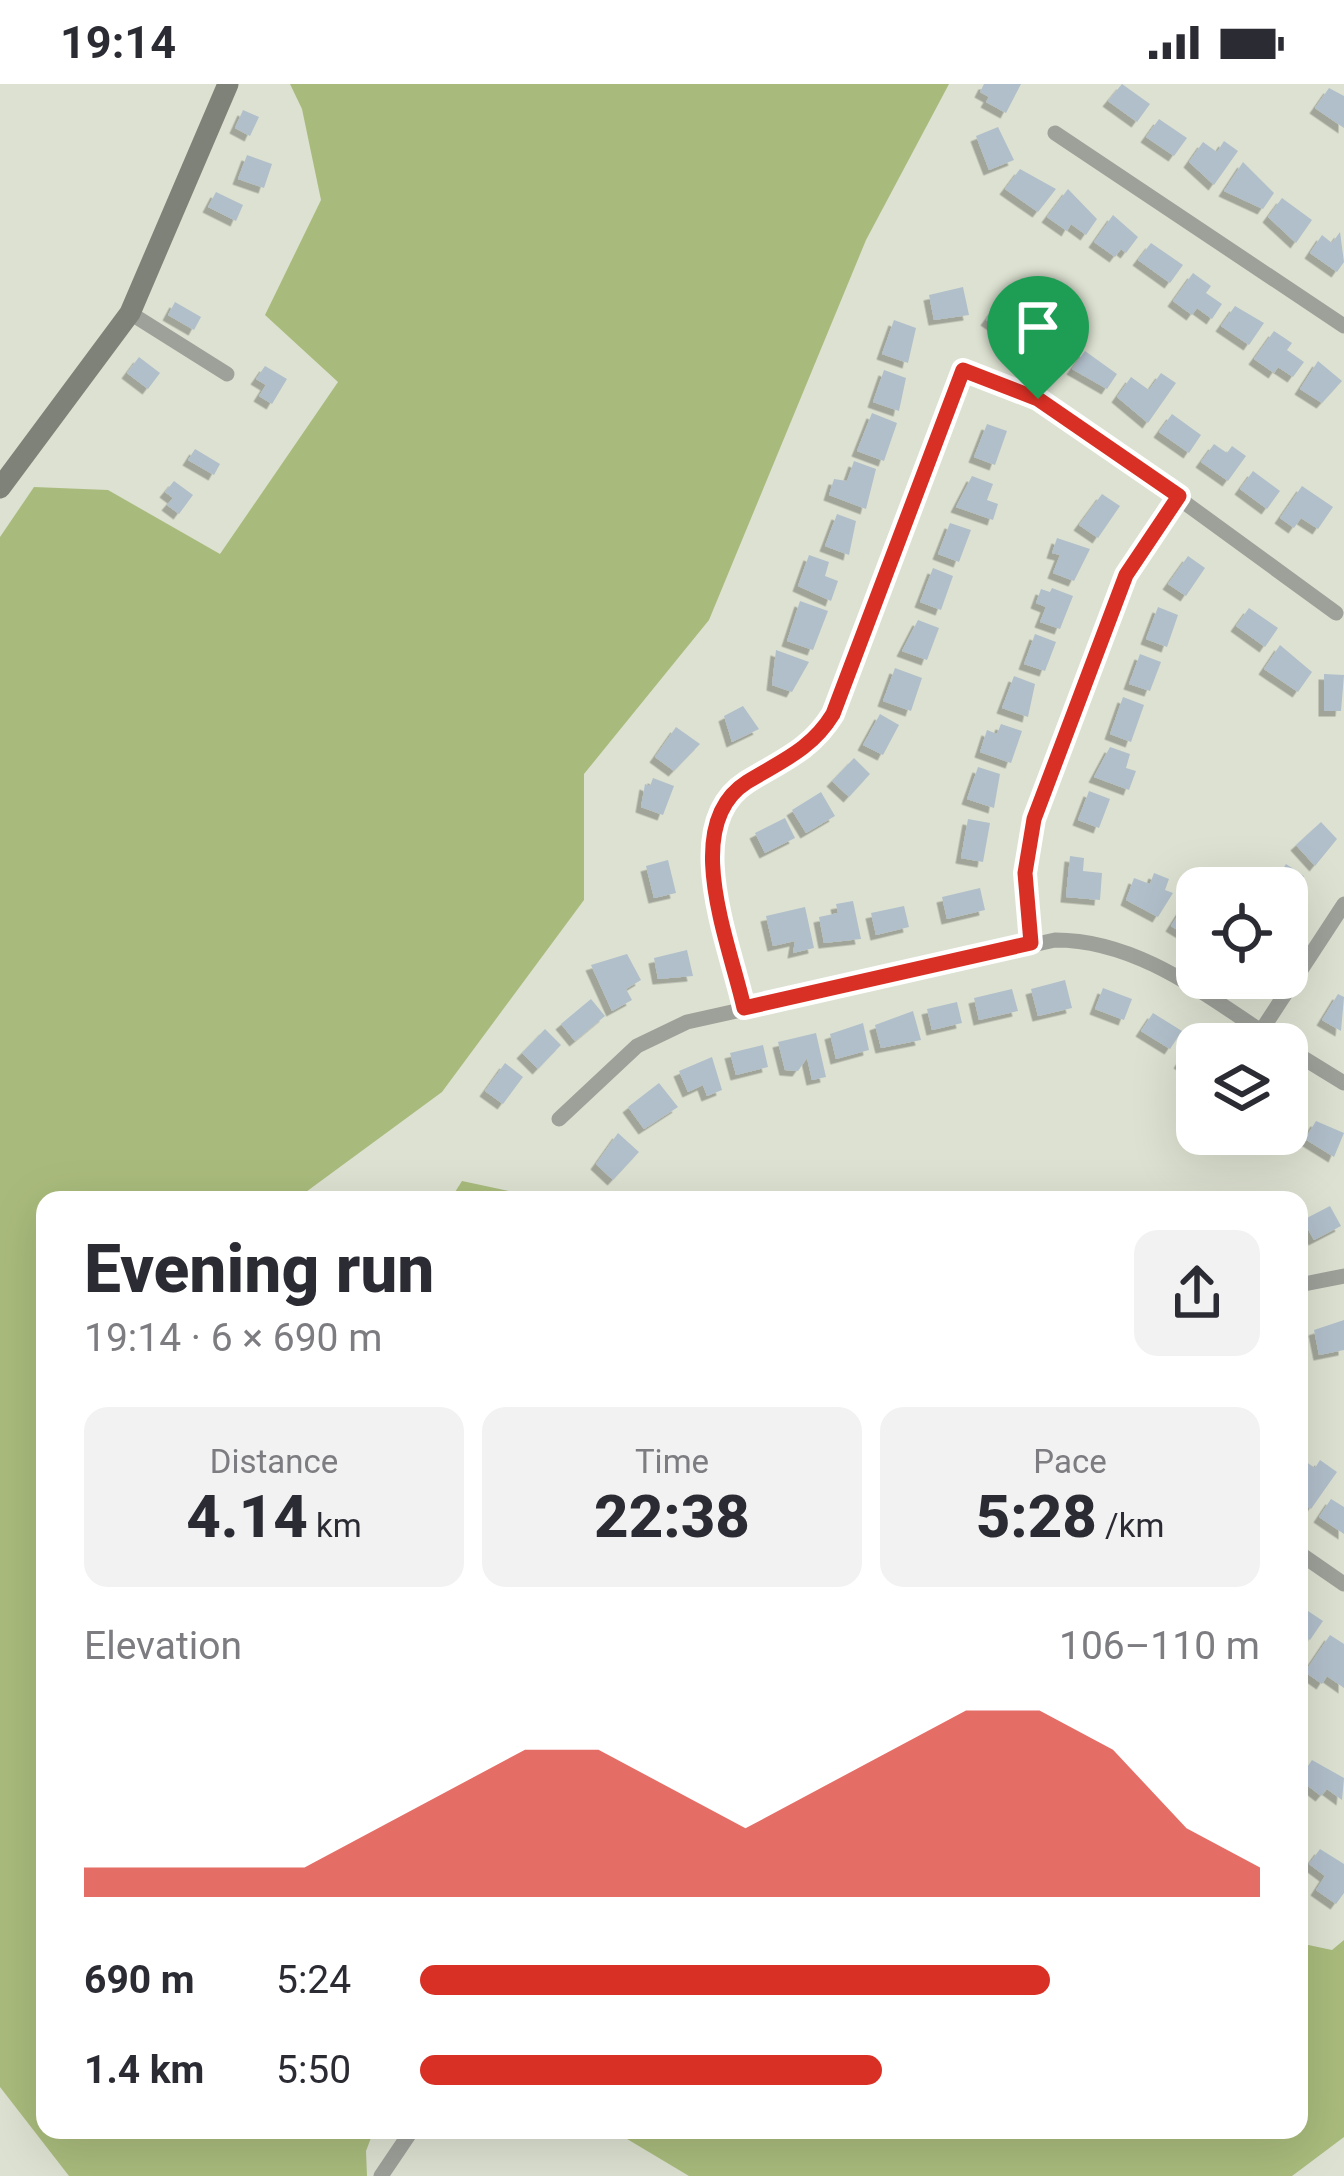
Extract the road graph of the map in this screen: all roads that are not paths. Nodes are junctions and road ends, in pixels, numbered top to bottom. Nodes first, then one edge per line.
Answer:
1 (228, 84) edge
2 (1055, 133) dead end
3 (130, 313) junction
4 (1344, 326) edge
5 (227, 374) dead end
6 (0, 488) edge
7 (1179, 496) junction
8 (1336, 613) dead end
9 (1344, 904) edge
10 (1031, 943) junction
11 (744, 1008) junction
12 (1247, 1023) edge
13 (1266, 1023) edge
14 (1308, 1061) edge
15 (1344, 1084) edge
16 (559, 1119) dead end
17 (1344, 1276) edge
18 (1308, 1283) edge
19 (1308, 1558) edge
20 (1344, 1584) edge
21 (406, 2139) edge
22 (381, 2176) edge

1 - 3 street
2 - 4 street
3 - 5 street
3 - 6 street
7 - 8 street
7 - 10 street
7 - 11 street
9 - 13 street
10 - 11 street
10 - 12 street
11 - 16 street
14 - 15 street
17 - 18 street
19 - 20 street
21 - 22 street

